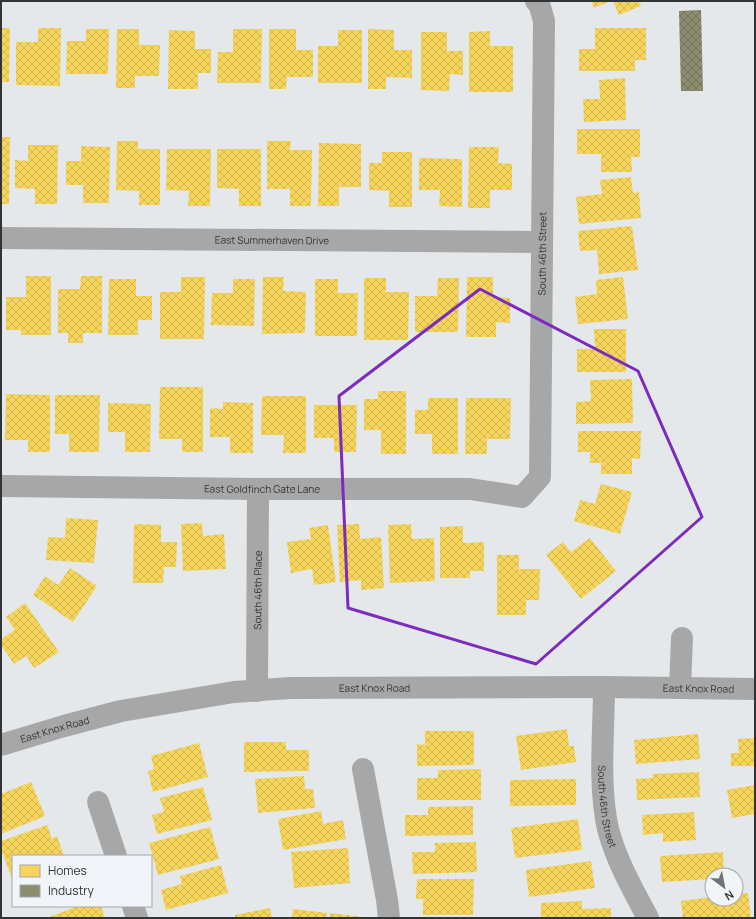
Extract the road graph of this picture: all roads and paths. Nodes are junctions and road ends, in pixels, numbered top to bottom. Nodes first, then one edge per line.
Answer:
1 (537, 2) edge
2 (1, 238) edge
3 (542, 242) junction
4 (1, 486) edge
5 (258, 489) junction
6 (522, 497) joint
7 (682, 638) dead end
8 (604, 687) junction
9 (680, 688) junction
10 (755, 689) edge
11 (257, 690) junction
12 (1, 745) edge
13 (363, 769) dead end
14 (98, 802) dead end
15 (116, 855) edge
16 (133, 907) edge
17 (137, 918) edge
18 (389, 918) edge
19 (648, 918) edge

1 - 3 street, South 46th Street
2 - 3 street, East Summerhaven Drive
3 - 6 street, South 46th Street
4 - 5 street, East Goldfinch Gate Lane
5 - 6 street, East Goldfinch Gate Lane
5 - 11 street, South 46th Place
7 - 9 street
8 - 9 street, East Knox Road
8 - 11 street, East Knox Road
8 - 19 street, South 46th Street
9 - 10 street, East Knox Road
11 - 12 street, East Knox Road
13 - 18 street
14 - 15 street
16 - 17 street

